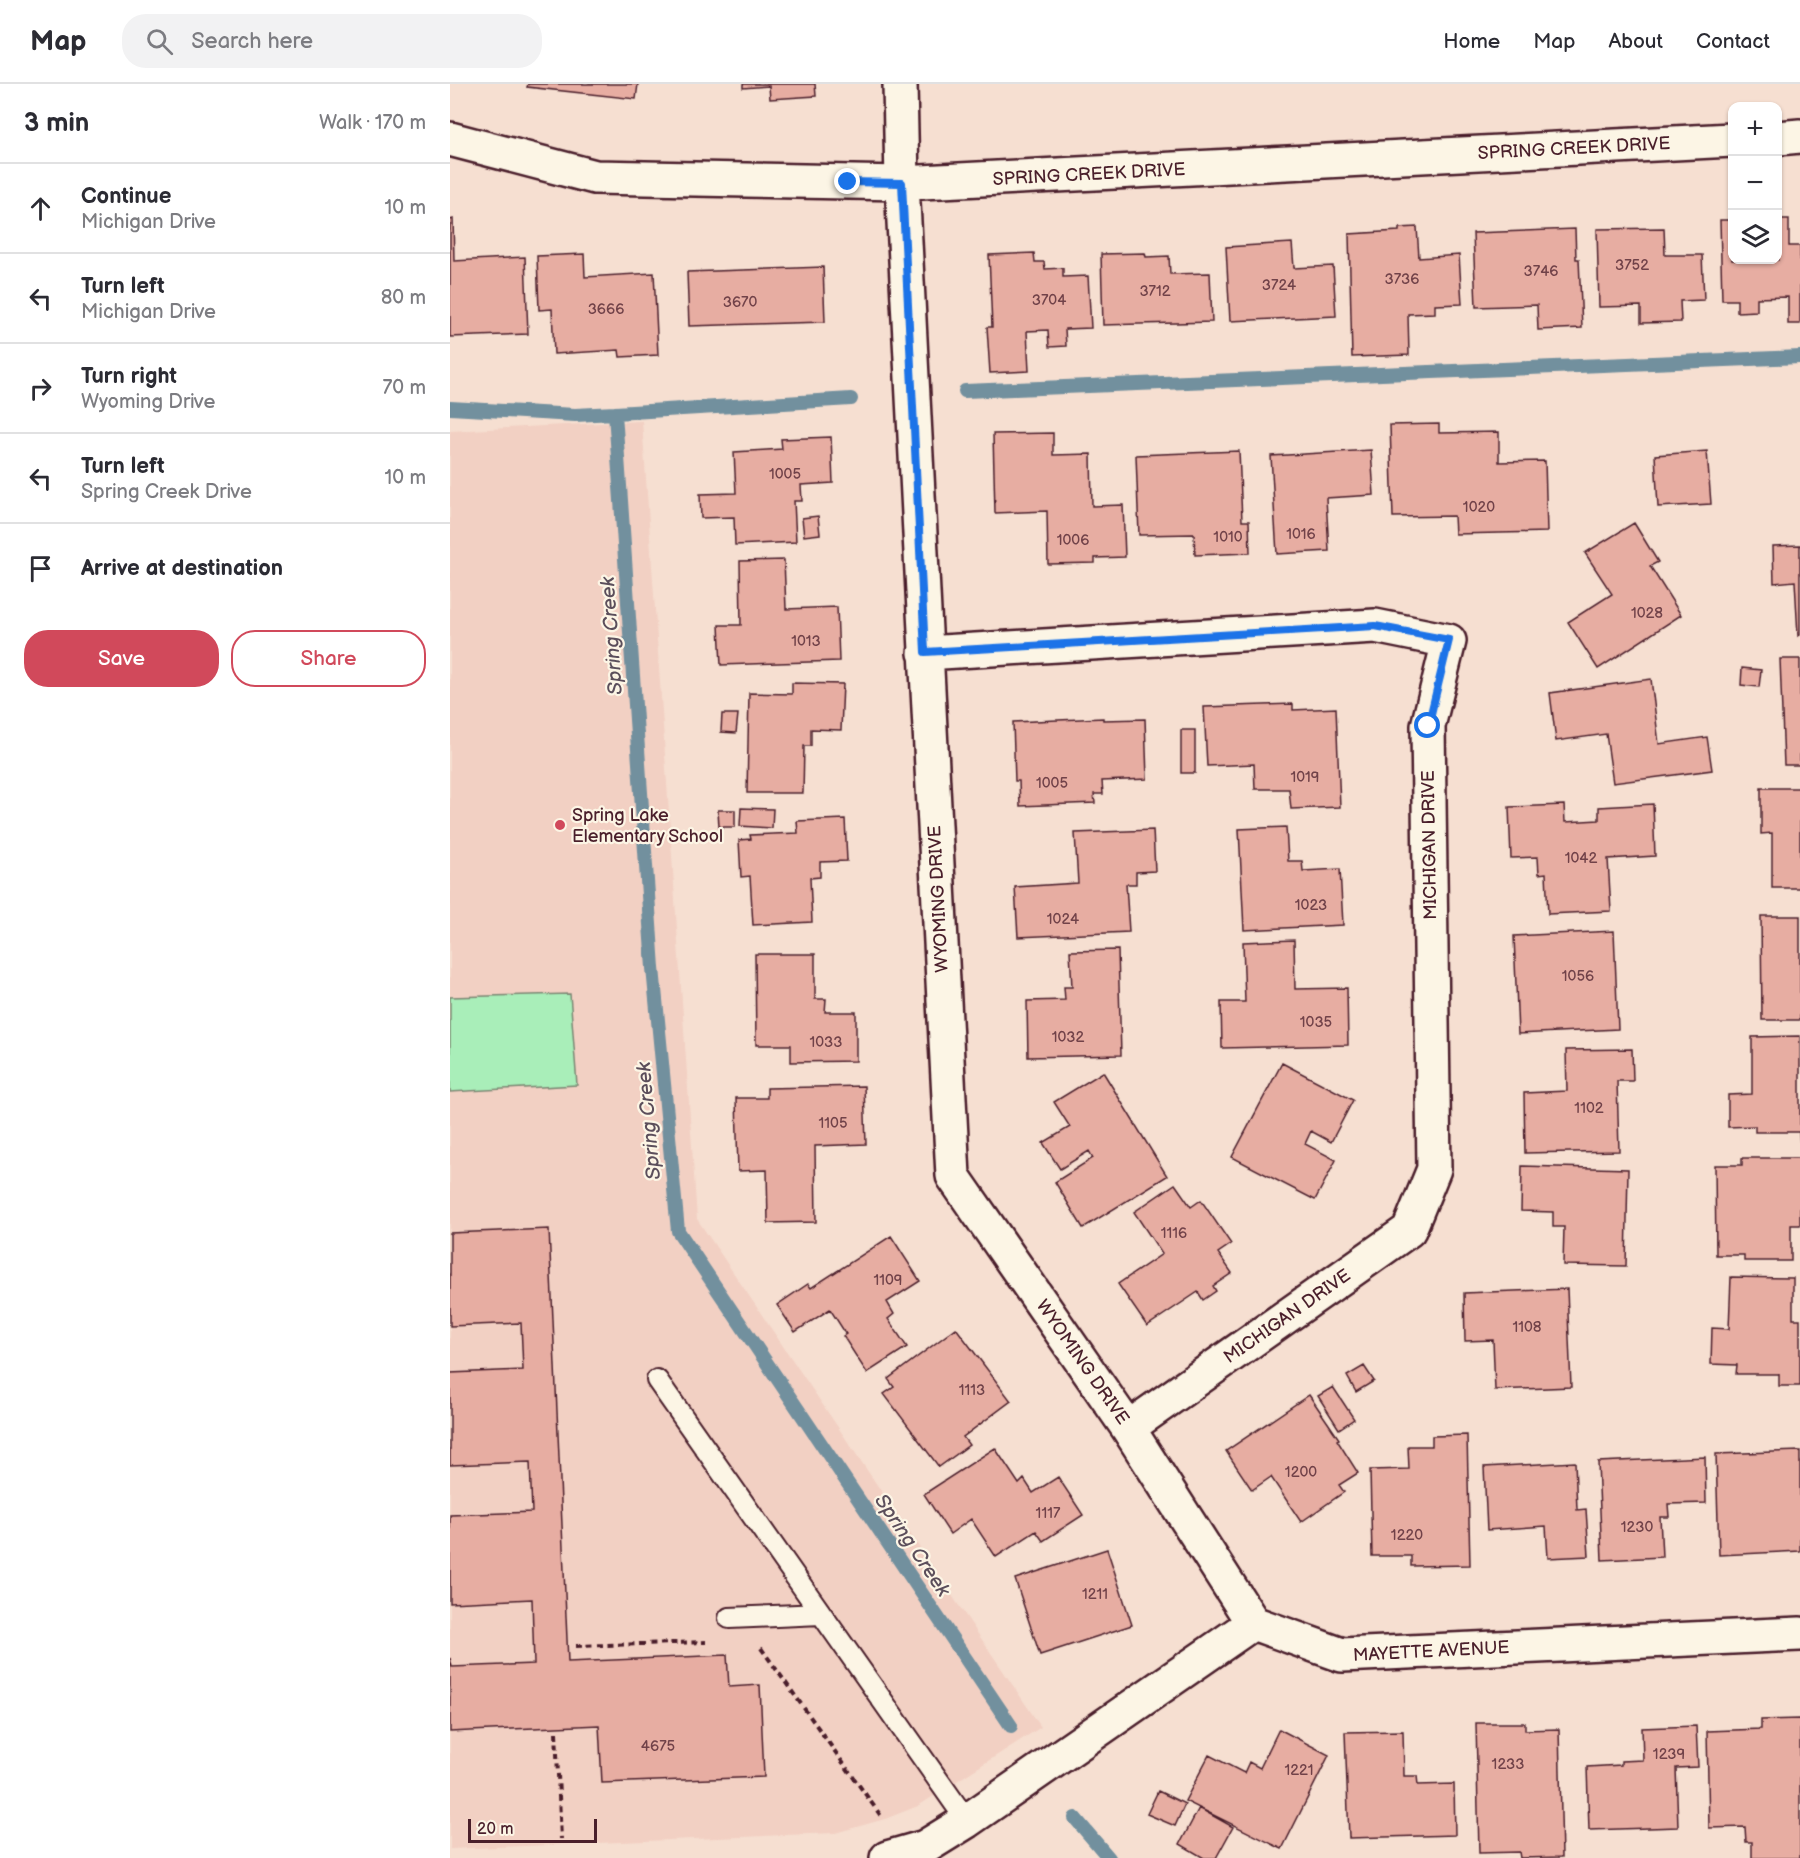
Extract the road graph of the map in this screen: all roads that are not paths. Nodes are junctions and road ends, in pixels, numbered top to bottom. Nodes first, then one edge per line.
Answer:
1 (900, 84) edge
2 (1800, 136) edge
3 (1782, 138) edge
4 (450, 139) edge
5 (1728, 140) edge
6 (902, 183) junction
7 (925, 652) junction
8 (657, 1380) dead end
9 (1128, 1428) junction
10 (821, 1614) junction
11 (729, 1618) dead end
12 (1253, 1623) junction
13 (1800, 1634) edge
14 (967, 1821) junction
15 (929, 1852) edge
16 (887, 1858) edge

1 - 6 street, WYOMING DRIVE
2 - 3 street
4 - 6 street, SPRING CREEK DRIVE
5 - 6 street, SPRING CREEK DRIVE
6 - 7 street, WYOMING DRIVE
7 - 9 street, WYOMING DRIVE
7 - 9 street, MICHIGAN DRIVE
8 - 10 lane
9 - 12 street, WYOMING DRIVE
10 - 11 lane
10 - 14 lane
12 - 13 street, MAYETTE AVENUE
12 - 14 street
14 - 15 street
15 - 16 street

